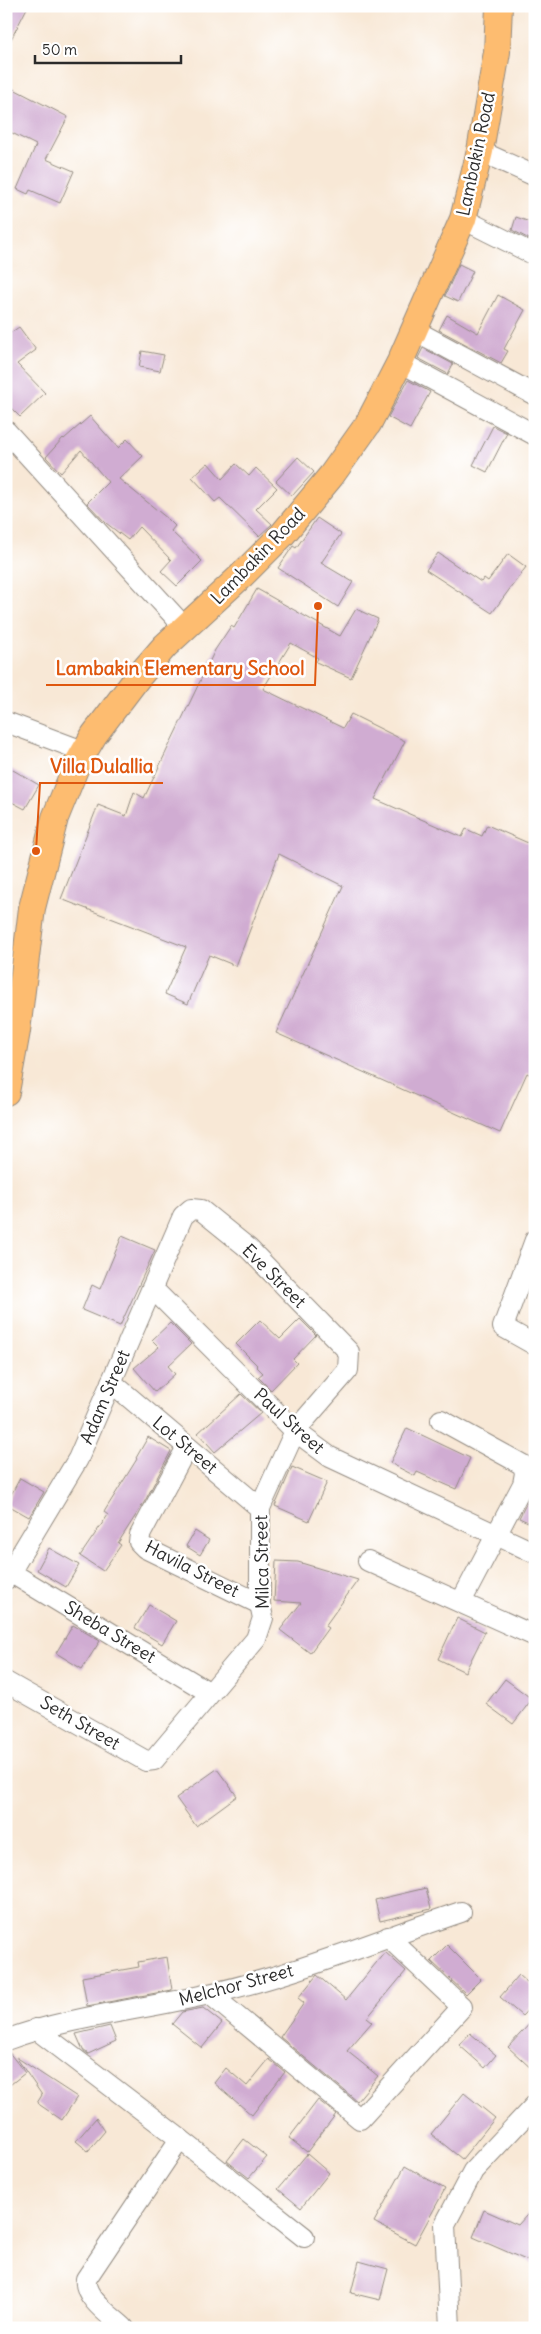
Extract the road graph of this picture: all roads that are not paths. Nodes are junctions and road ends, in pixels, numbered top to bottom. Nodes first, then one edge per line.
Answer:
1 (499, 6) edge
2 (480, 151) junction
3 (535, 176) edge
4 (463, 219) junction
5 (535, 255) edge
6 (414, 330) junction
7 (400, 362) junction
8 (535, 395) edge
9 (6, 431) edge
10 (535, 435) edge
11 (185, 628) junction
12 (6, 722) edge
13 (84, 751) junction
14 (12, 1030) edge
15 (6, 1092) edge
16 (191, 1209) joint
17 (535, 1240) edge
18 (152, 1288) junction
19 (535, 1345) edge
20 (349, 1352) joint
21 (111, 1382) junction
22 (441, 1420) dead end
23 (294, 1431) junction
24 (187, 1447) junction
25 (260, 1508) junction
26 (494, 1536) junction
27 (535, 1553) edge
28 (368, 1561) dead end
29 (8, 1576) edge
30 (460, 1602) junction
31 (260, 1604) junction
32 (535, 1636) edge
33 (6, 1682) edge
34 (210, 1693) junction
35 (154, 1760) joint
36 (461, 1912) dead end
37 (388, 1937) junction
38 (210, 1994) junction
39 (36, 2029) junction
40 (6, 2040) edge
41 (535, 2105) edge
42 (180, 2138) junction
43 (304, 2237) dead end
44 (124, 2328) edge
45 (450, 2328) edge

1 - 2 main road, Lambakin Road
2 - 3 street
2 - 4 main road, Lambakin Road
4 - 5 street
4 - 6 main road, Lambakin Road
6 - 7 main road, Lambakin Road
6 - 8 street
7 - 10 street
7 - 11 main road, Lambakin Road
9 - 11 street
11 - 13 main road, Lambakin Road
12 - 13 street
13 - 14 main road, Lambakin Road
14 - 15 main road, Lambakin Road
16 - 18 street, Adam Street
16 - 20 street, Eve Street
17 - 19 street
18 - 21 street, Adam Street
18 - 23 street, Paul Street
20 - 23 street, Milca Street
21 - 24 street, Lot Street
21 - 29 street, Adam Street
22 - 26 street
23 - 25 street, Milca Street
23 - 26 street, Paul Street
24 - 25 street, Lot Street
24 - 31 street, Havila Street
25 - 31 street, Milca Street
26 - 27 street, Paul Street
26 - 30 street
28 - 30 street
29 - 34 street, Sheba Street
30 - 32 street
31 - 34 street, Milca Street
33 - 35 street, Seth Street
34 - 35 street, Milca Street
36 - 37 street, Melchor Street
37 - 38 street, Melchor Street
37 - 38 street
38 - 39 street, Melchor Street
39 - 40 street, Melchor Street
39 - 42 street
41 - 45 street
42 - 43 street
42 - 44 street

